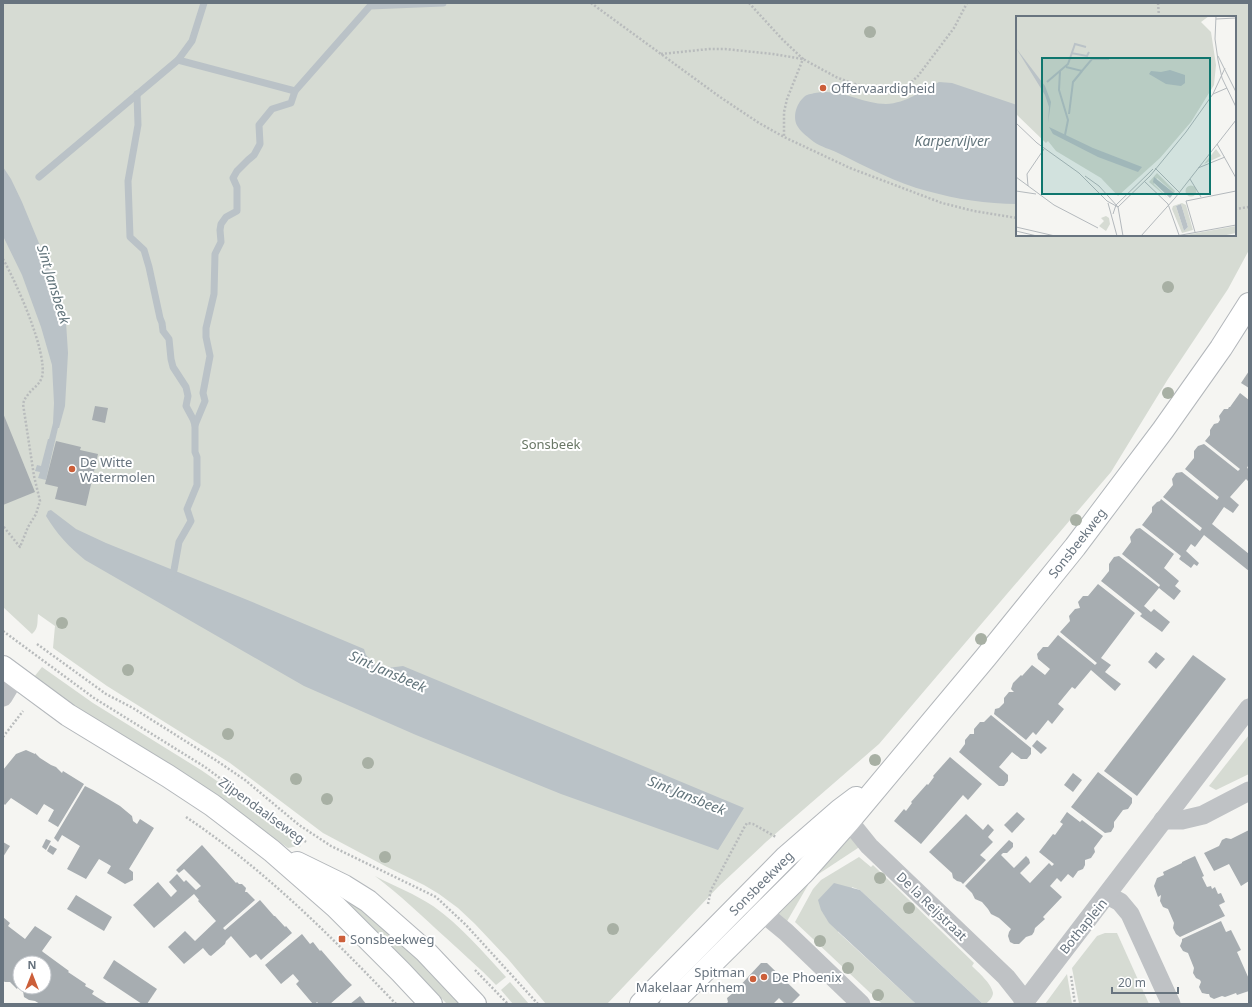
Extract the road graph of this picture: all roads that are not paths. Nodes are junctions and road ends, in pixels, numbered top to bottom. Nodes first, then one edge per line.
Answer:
1 (1249, 304) edge
2 (9, 672) edge
3 (3, 697) edge
4 (1249, 708) edge
5 (1249, 791) edge
6 (844, 816) junction
7 (1163, 820) junction
8 (272, 851) junction
9 (1106, 895) junction
10 (746, 898) junction
11 (763, 913) junction
12 (1024, 1002) edge
13 (431, 1004) edge
14 (475, 1004) edge
15 (641, 1004) edge
16 (671, 1004) edge
17 (861, 1004) edge
18 (1171, 1004) edge

1 - 6 main road, Sonsbeekweg
2 - 3 street
2 - 8 main road, Zijpendaalseweg
4 - 7 street
5 - 7 street
6 - 10 main road, Sonsbeekweg
6 - 11 main road, Sonsbeekweg
6 - 12 street, De la Reijstraat
7 - 9 street
8 - 13 main road, Zijpendaalseweg
8 - 14 main road, Zijpendaalseweg
9 - 12 street, Bothaplein
9 - 18 street, Bothaplein
10 - 11 street
10 - 15 main road, Sonsbeekweg
11 - 16 main road, Sonsbeekweg
11 - 17 street

